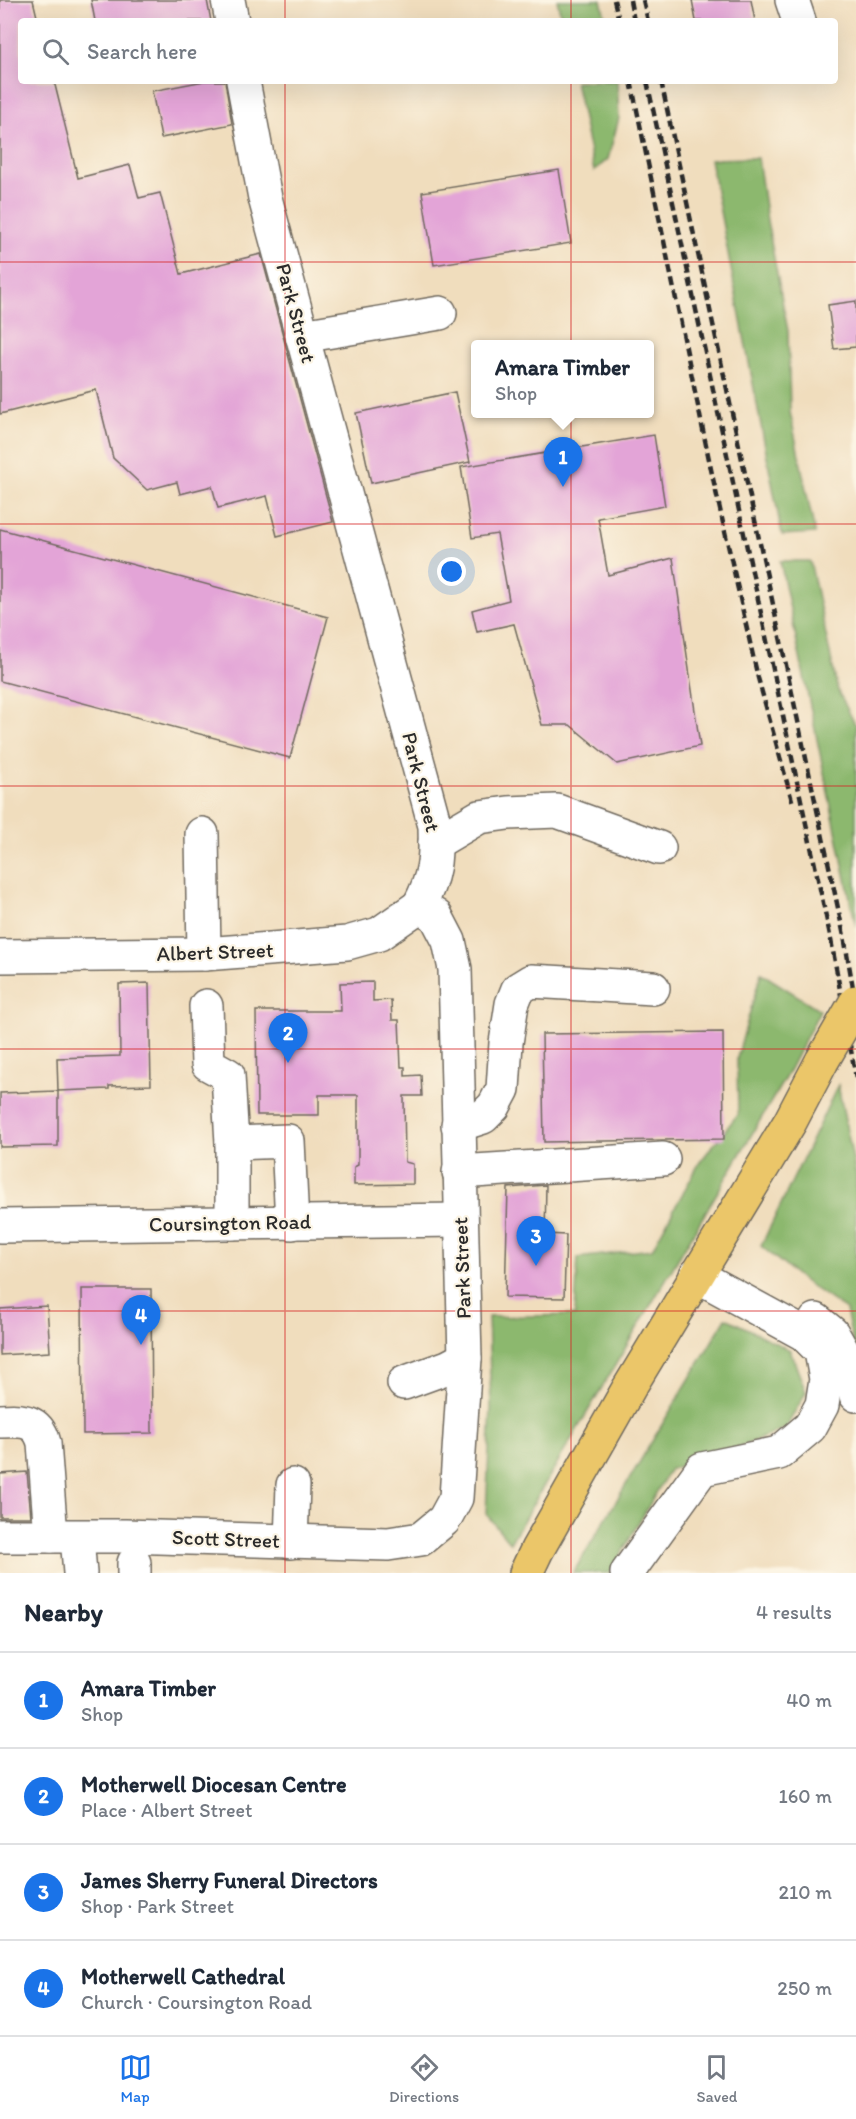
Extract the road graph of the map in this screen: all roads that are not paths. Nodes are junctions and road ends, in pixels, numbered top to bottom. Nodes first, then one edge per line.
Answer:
1 (228, 0) edge
2 (792, 0) edge
3 (231, 18) edge
4 (798, 18) edge
5 (244, 84) edge
6 (440, 313) dead end
7 (302, 336) junction
8 (202, 834) dead end
9 (435, 843) junction
10 (659, 848) dead end
11 (419, 906) junction
12 (204, 954) junction
13 (0, 956) edge
14 (653, 988) dead end
15 (856, 1002) edge
16 (206, 1006) dead end
17 (458, 1125) junction
18 (232, 1143) junction
19 (663, 1159) dead end
20 (459, 1172) junction
21 (460, 1220) junction
22 (232, 1223) junction
23 (292, 1223) junction
24 (0, 1226) edge
25 (701, 1267) junction
26 (465, 1358) junction
27 (404, 1383) dead end
28 (856, 1395) edge
29 (0, 1421) edge
30 (293, 1485) dead end
31 (444, 1520) joint
32 (0, 1536) edge
33 (64, 1537) junction
34 (291, 1542) junction
35 (80, 1573) edge
36 (526, 1573) edge
37 (627, 1573) edge

1 - 3 street
2 - 4 street
5 - 7 street, Park Street
6 - 7 street
7 - 9 street, Park Street
8 - 12 street
9 - 10 street
9 - 11 street, Park Street
11 - 12 street, Albert Street
11 - 17 street, Park Street
12 - 13 street, Albert Street
14 - 17 street
15 - 25 main road, bridge
16 - 18 street
17 - 20 street, Park Street
18 - 22 street
18 - 23 street
19 - 20 street
20 - 21 street, Park Street
21 - 23 street, Coursington Road
21 - 26 street, Park Street
22 - 23 street, Coursington Road
22 - 24 street, Coursington Road
25 - 28 street
25 - 36 main road
25 - 37 street
26 - 27 street
26 - 31 street, Park Street
29 - 33 street
30 - 34 street
31 - 34 street, Scott Street
32 - 33 street, Scott Street
33 - 34 street, Scott Street
33 - 35 street

